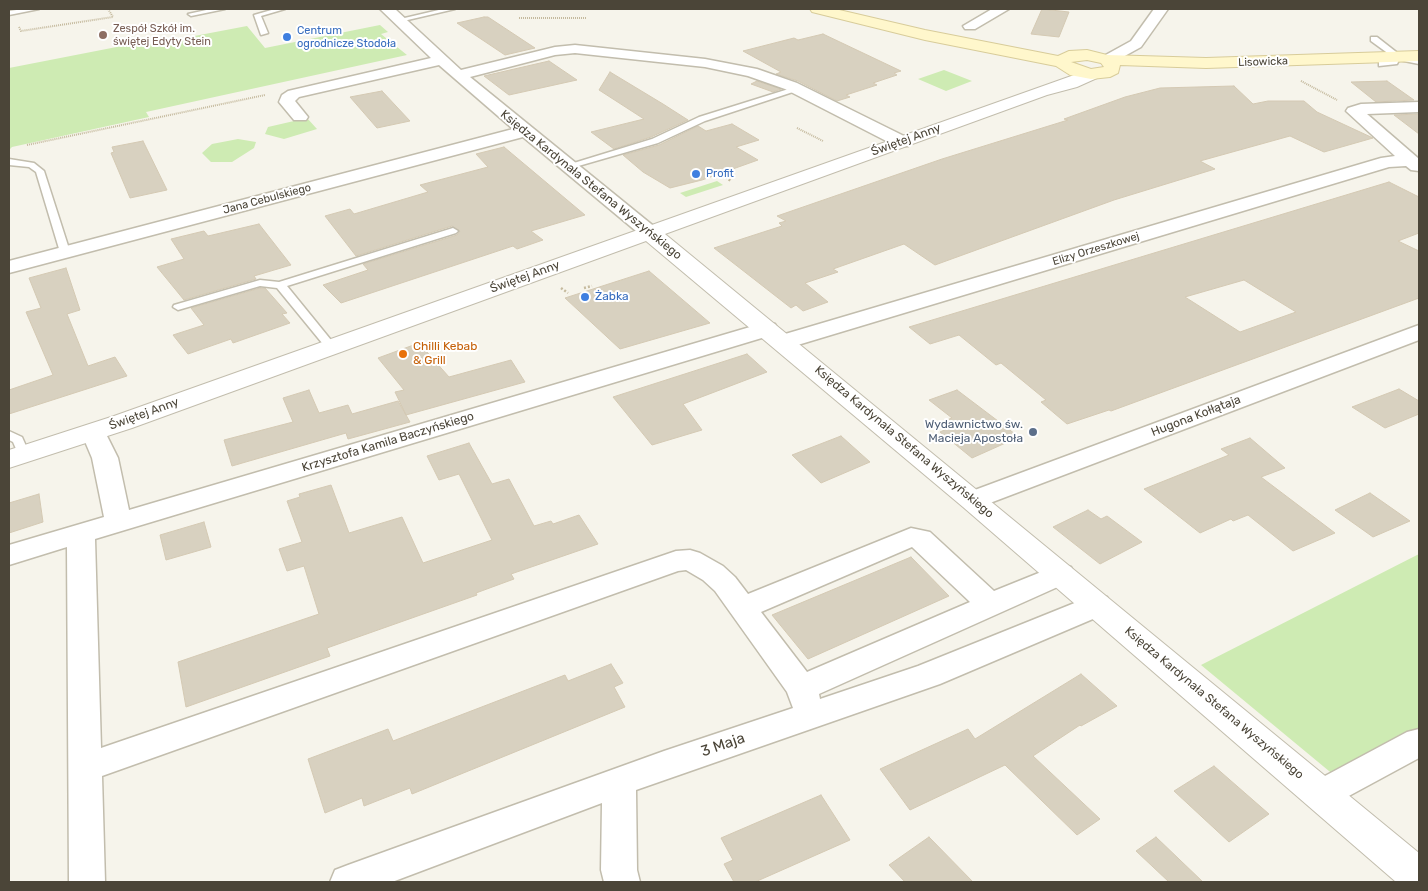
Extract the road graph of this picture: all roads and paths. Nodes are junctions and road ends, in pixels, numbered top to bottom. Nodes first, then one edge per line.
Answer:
1 (36, 9) edge
2 (108, 9) edge
3 (222, 9) edge
4 (282, 9) edge
5 (452, 9) edge
6 (817, 9) edge
7 (1002, 9) edge
8 (1161, 9) edge
9 (11, 13) edge
10 (191, 14) dead end
11 (393, 14) edge
12 (519, 18) dead end
13 (586, 18) dead end
14 (970, 26) dead end
15 (264, 33) dead end
16 (1374, 39) dead end
17 (1419, 56) edge
18 (1113, 57) junction
19 (442, 60) junction
20 (1389, 60) junction
21 (1069, 62) junction
22 (1163, 62) junction
23 (1419, 62) edge
24 (1091, 74) junction
25 (458, 75) junction
26 (1300, 80) dead end
27 (798, 89) junction
28 (1041, 91) junction
29 (294, 94) junction
30 (1419, 107) edge
31 (1355, 110) junction
32 (300, 117) dead end
33 (796, 128) dead end
34 (524, 130) junction
35 (823, 141) dead end
36 (902, 142) junction
37 (18, 147) dead end
38 (9, 162) edge
39 (1415, 163) edge
40 (568, 166) junction
41 (722, 175) dead end
42 (734, 183) dead end
43 (453, 231) dead end
44 (649, 232) junction
45 (65, 252) junction
46 (9, 267) edge
47 (280, 285) junction
48 (592, 286) dead end
49 (561, 288) dead end
50 (584, 288) dead end
51 (568, 293) dead end
52 (178, 307) dead end
53 (1419, 332) edge
54 (775, 336) junction
55 (331, 347) junction
56 (93, 432) junction
57 (9, 435) edge
58 (16, 457) edge
59 (973, 500) junction
60 (118, 522) junction
61 (81, 534) junction
62 (9, 555) edge
63 (1061, 574) junction
64 (992, 605) junction
65 (1097, 605) junction
66 (742, 608) junction
67 (807, 701) junction
68 (1419, 742) edge
69 (85, 768) junction
70 (619, 783) junction
71 (1322, 794) junction
72 (1419, 877) edge
73 (87, 882) edge
74 (348, 882) edge
75 (622, 882) edge

1 - 9 lane
2 - 9 path
3 - 10 lane
4 - 15 lane
5 - 11 lane
6 - 21 main road
7 - 14 street
8 - 18 street
11 - 19 street, Księdza Kardynała Stefana Wyszyńskiego
12 - 13 path
16 - 20 lane
17 - 20 main road, Lisowicka
18 - 20 main road, Lisowicka
18 - 21 main road
18 - 22 main road, Lisowicka
18 - 22 street
18 - 24 main road
19 - 25 street, Księdza Kardynała Stefana Wyszyńskiego
19 - 29 street
20 - 22 main road, Lisowicka
20 - 23 main road, Lisowicka
21 - 24 main road
21 - 28 street, Świętej Anny
24 - 28 street, Świętej Anny
25 - 27 street
25 - 34 street, Księdza Kardynała Stefana Wyszyńskiego
26 - 31 path
27 - 36 street
27 - 40 lane
28 - 36 street, Świętej Anny
29 - 32 street
29 - 37 path
30 - 31 street
31 - 39 street
33 - 35 path
34 - 40 street, Księdza Kardynała Stefana Wyszyńskiego
34 - 45 street, Jana Cebulskiego
36 - 44 street, Świętej Anny
38 - 45 lane
39 - 54 street, Elizy Orzeszkowej
40 - 44 street, Księdza Kardynała Stefana Wyszyńskiego
41 - 42 path
43 - 47 lane
44 - 54 street, Księdza Kardynała Stefana Wyszyńskiego
44 - 55 street, Świętej Anny
45 - 46 street, Jana Cebulskiego
47 - 52 lane
47 - 55 lane
48 - 50 path
49 - 51 path
53 - 59 street, Hugona Kołłątaja
54 - 59 street, Księdza Kardynała Stefana Wyszyńskiego
54 - 60 street, Krzysztofa Kamila Baczyńskiego
55 - 56 street, Świętej Anny
56 - 58 street, Świętej Anny
56 - 60 street
57 - 58 lane
59 - 63 street, Księdza Kardynała Stefana Wyszyńskiego
60 - 61 street, Krzysztofa Kamila Baczyńskiego
61 - 62 street, Krzysztofa Kamila Baczyńskiego
61 - 69 street
63 - 64 street
63 - 65 street, Księdza Kardynała Stefana Wyszyńskiego
64 - 66 street
64 - 67 street
65 - 67 street, 3 Maja
65 - 71 street, Księdza Kardynała Stefana Wyszyńskiego
66 - 67 street
66 - 69 street
67 - 70 street, 3 Maja
68 - 71 street
69 - 73 street
70 - 74 street, 3 Maja
70 - 75 street
71 - 72 street, Księdza Kardynała Stefana Wyszyńskiego

